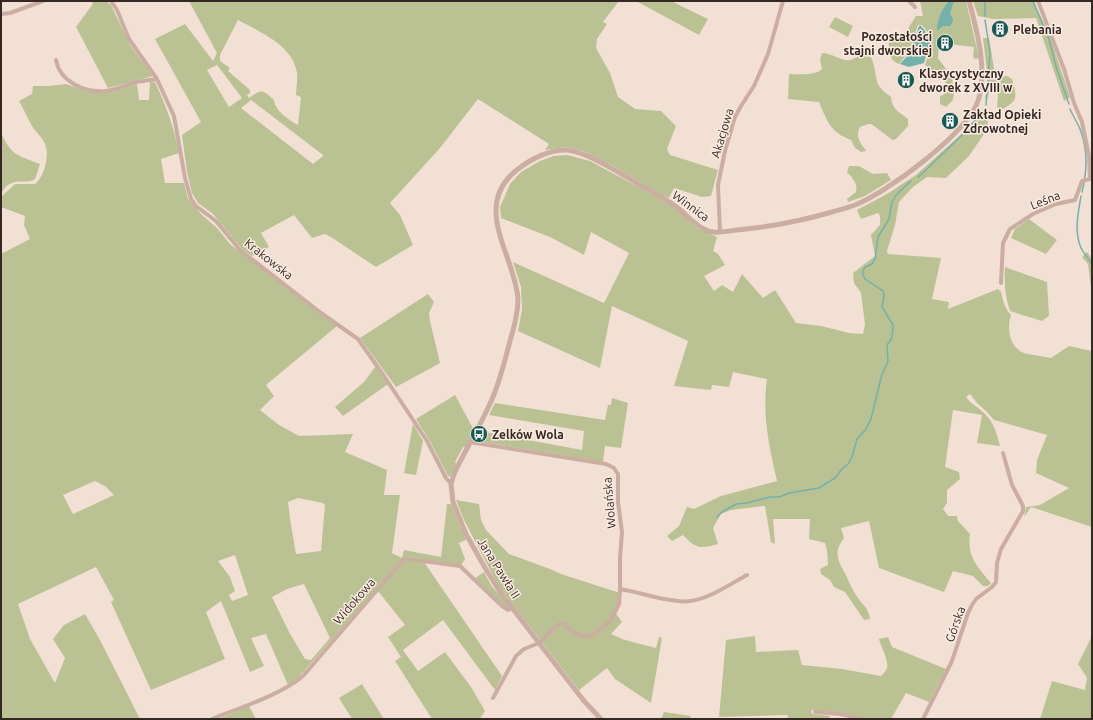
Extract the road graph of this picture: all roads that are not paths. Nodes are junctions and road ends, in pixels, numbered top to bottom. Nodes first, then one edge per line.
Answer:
1 (43, 1) edge
2 (111, 1) edge
3 (783, 1) edge
4 (909, 1) edge
5 (969, 1) edge
6 (1038, 1) edge
7 (915, 7) dead end
8 (1, 14) edge
9 (56, 60) dead end
10 (157, 79) junction
11 (720, 232) junction
12 (1001, 283) dead end
13 (488, 409) joint
14 (469, 442) junction
15 (1003, 453) dead end
16 (451, 484) junction
17 (747, 574) dead end
18 (620, 589) junction
19 (513, 608) junction
20 (539, 643) junction
21 (493, 698) dead end
22 (815, 712) dead end
23 (212, 719) edge
24 (601, 719) edge
25 (863, 719) edge
26 (923, 719) edge

1 - 8 street
2 - 10 street, Krakowska
3 - 11 street, Akacjowa
4 - 7 street
5 - 11 street, Winnica
6 - 12 street, Leśna
9 - 10 street
10 - 16 street, Krakowska
11 - 13 street, Winnica
13 - 14 street, Jana Pawła II
14 - 16 street, Jana Pawła II
14 - 18 street, Wolańska
15 - 26 street, Górska
16 - 19 street, Jana Pawła II
17 - 18 street
18 - 20 street, Wolańska
19 - 20 street, Jana Pawła II
19 - 23 street, Widokowa
20 - 21 street, Wolańska
20 - 24 street, Jana Pawła II
22 - 25 street

